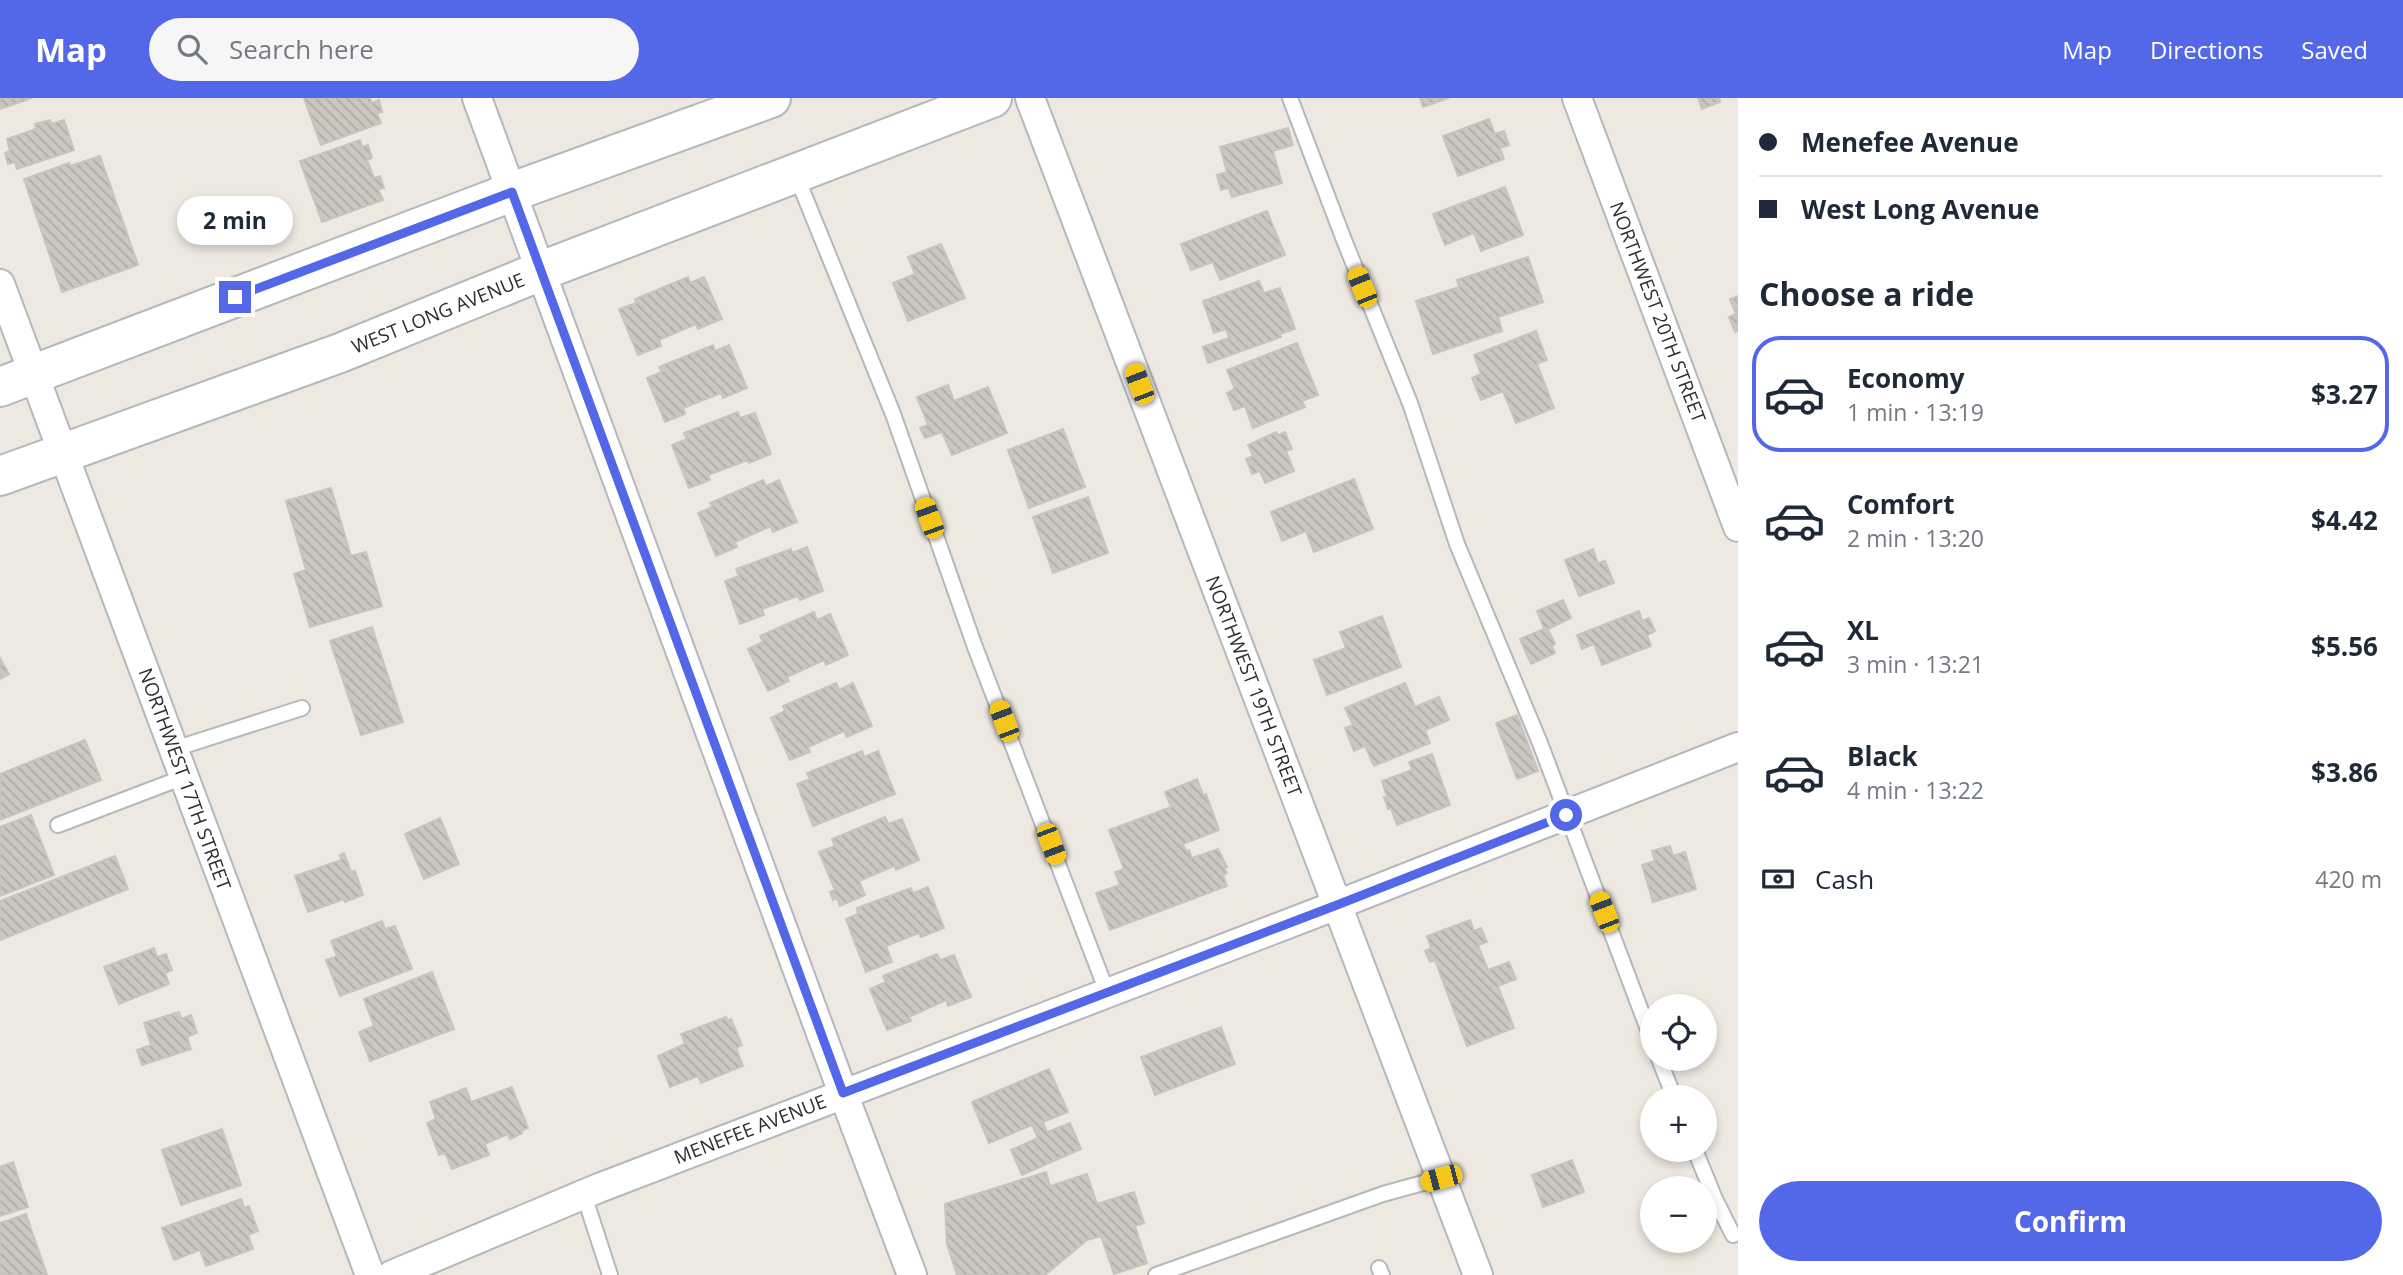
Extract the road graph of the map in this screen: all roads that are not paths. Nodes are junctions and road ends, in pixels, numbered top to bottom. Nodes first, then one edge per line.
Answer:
1 (477, 98) edge
2 (771, 98) edge
3 (992, 98) edge
4 (1030, 98) edge
5 (1290, 98) edge
6 (1577, 98) edge
7 (795, 174) junction
8 (512, 192) junction
9 (541, 271) junction
10 (0, 284) edge
11 (17, 380) edge
12 (63, 451) junction
13 (0, 476) edge
14 (1738, 527) edge
15 (302, 708) dead end
16 (1738, 747) edge
17 (174, 749) junction
18 (184, 776) junction
19 (1566, 815) junction
20 (58, 825) dead end
21 (1337, 905) junction
22 (1107, 992) junction
23 (1640, 1009) edge
24 (843, 1093) junction
25 (1700, 1162) edge
26 (1441, 1178) junction
27 (584, 1195) junction
28 (1733, 1235) dead end
29 (370, 1275) edge
30 (392, 1275) edge
31 (610, 1275) edge
32 (912, 1275) edge
33 (1156, 1275) edge
34 (1478, 1275) edge

1 - 8 street
2 - 8 main road
3 - 7 main road, WEST LONG AVENUE
4 - 21 street, NORTHWEST 19TH STREET
5 - 19 lane
6 - 14 street, NORTHWEST 20TH STREET
7 - 9 main road, WEST LONG AVENUE
7 - 22 lane
8 - 9 street
8 - 11 main road
9 - 12 main road, WEST LONG AVENUE
9 - 24 street
10 - 11 street, NORTHWEST 17TH STREET
11 - 12 street, NORTHWEST 17TH STREET
12 - 13 main road, WEST LONG AVENUE
12 - 17 street, NORTHWEST 17TH STREET
15 - 17 lane
16 - 19 street, MENEFEE AVENUE
17 - 18 street, NORTHWEST 17TH STREET
18 - 20 lane
18 - 29 street, NORTHWEST 17TH STREET
19 - 21 street, MENEFEE AVENUE
19 - 23 lane
21 - 22 street, MENEFEE AVENUE
21 - 26 street, NORTHWEST 19TH STREET
22 - 24 street, MENEFEE AVENUE
24 - 27 street, MENEFEE AVENUE
24 - 32 street
25 - 28 lane
26 - 33 lane
26 - 34 street, NORTHWEST 19TH STREET
27 - 30 street, MENEFEE AVENUE
27 - 31 lane

